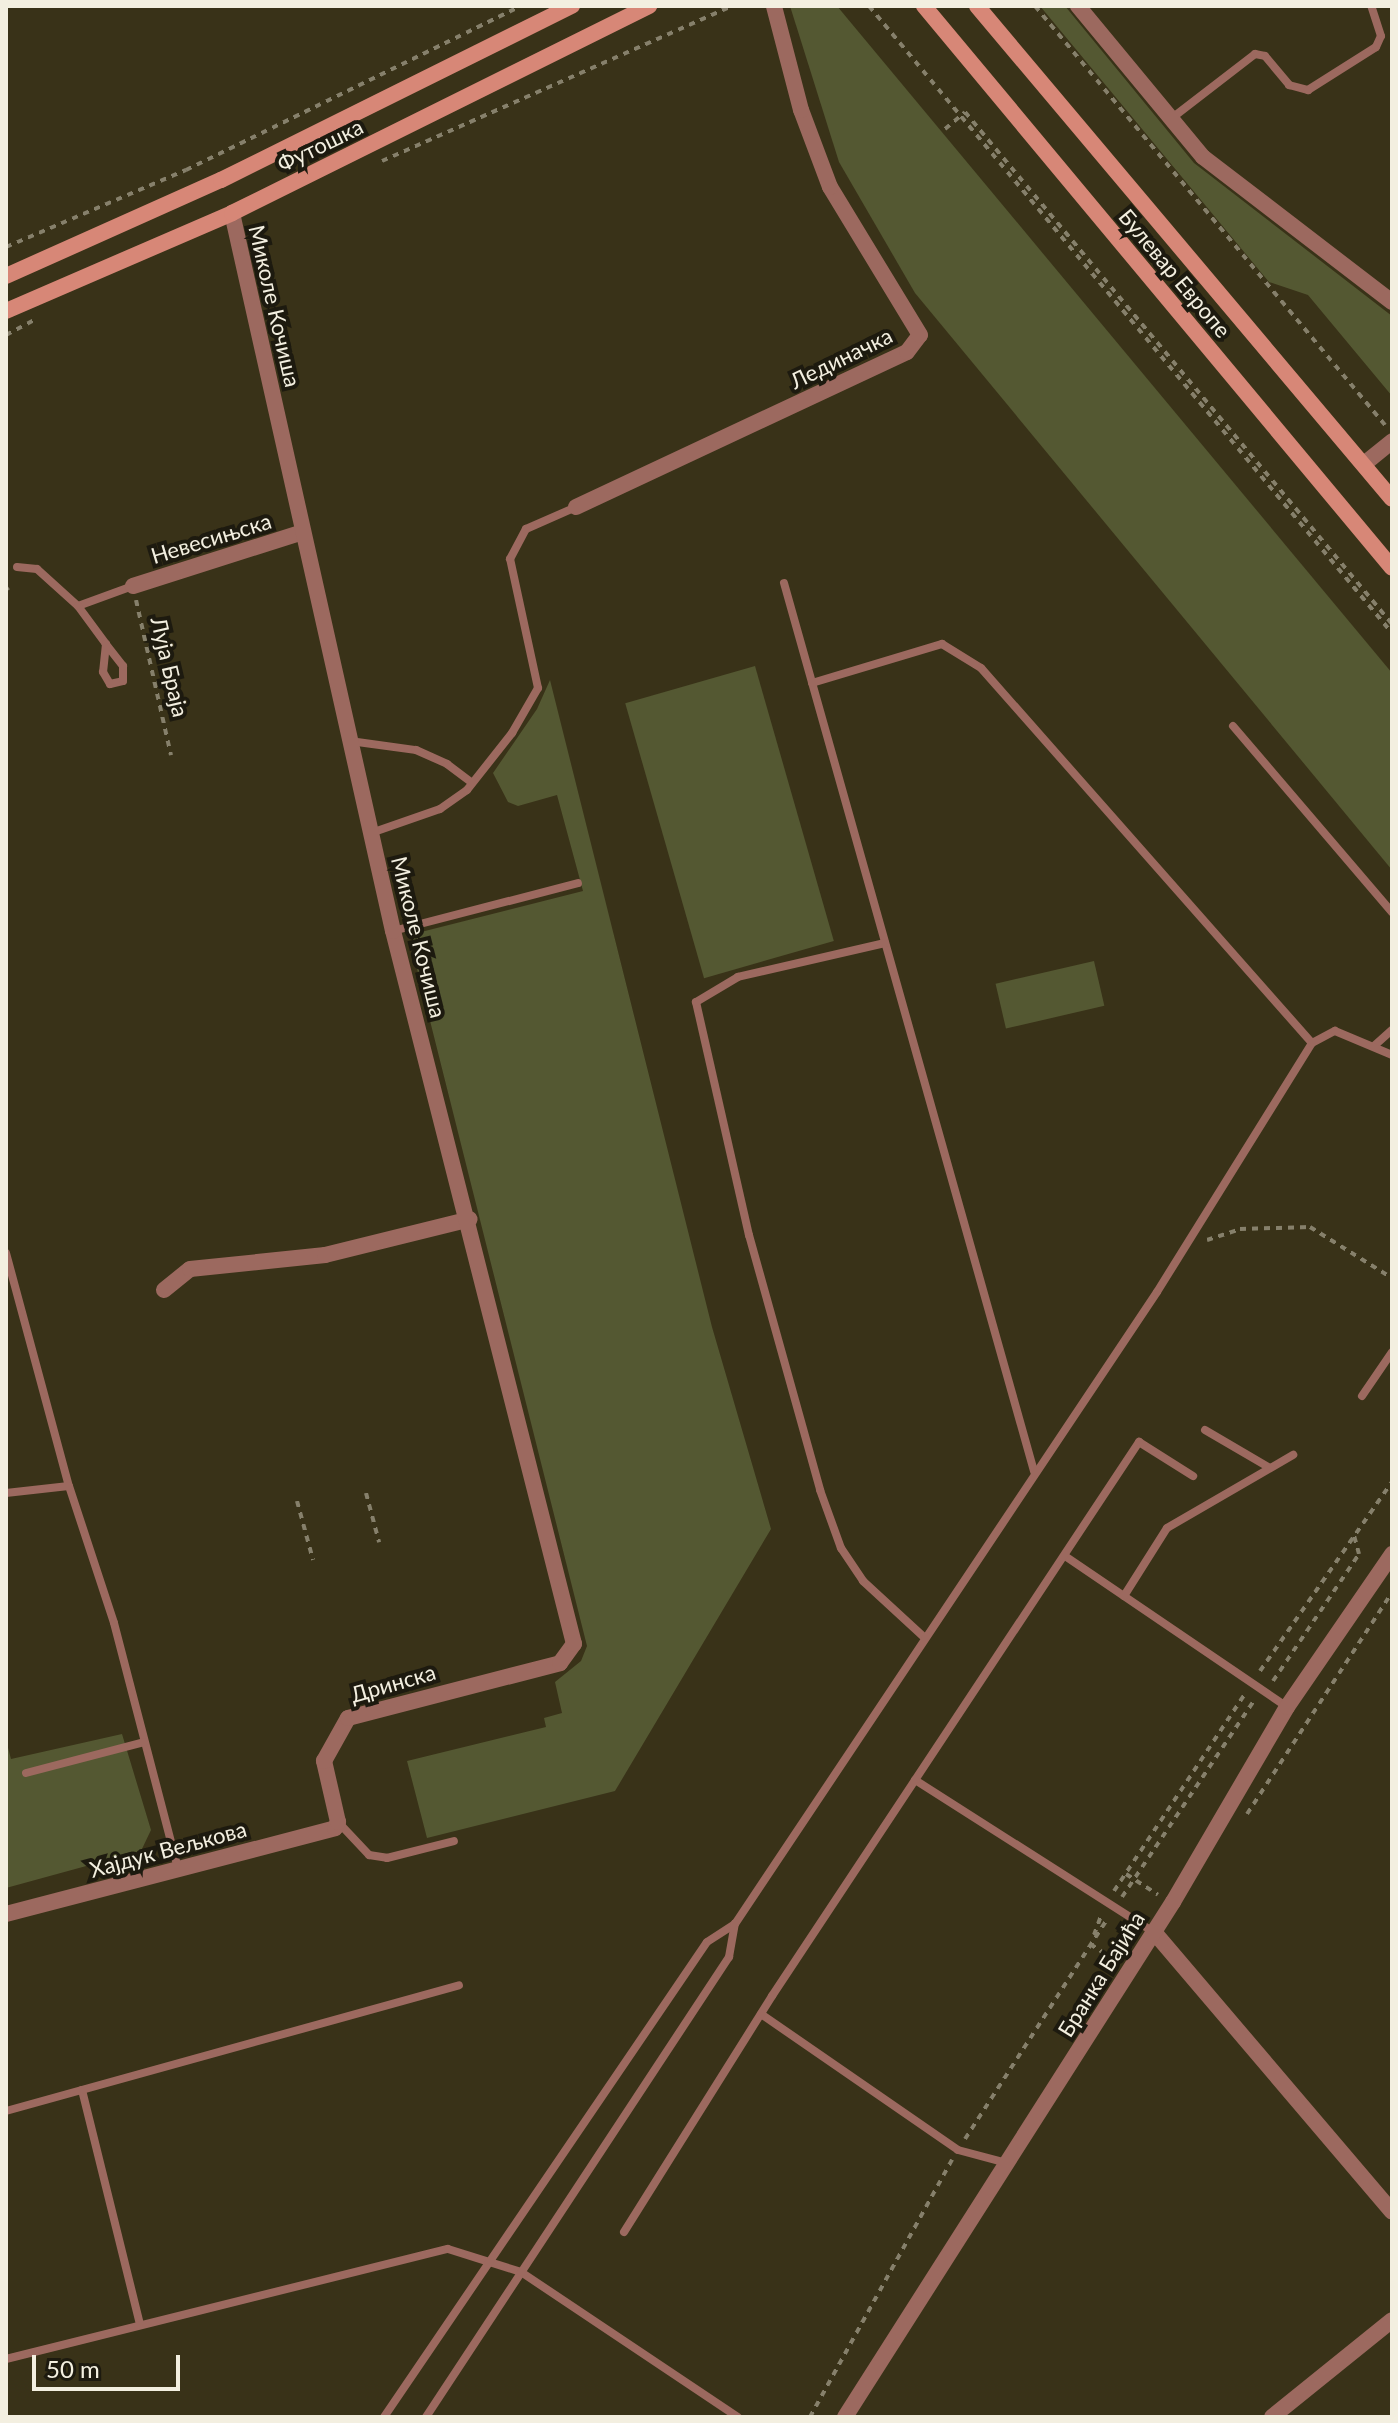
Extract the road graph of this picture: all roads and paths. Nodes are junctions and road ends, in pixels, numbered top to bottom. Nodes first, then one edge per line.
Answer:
1 (521, 6) edge
2 (572, 6) edge
3 (649, 6) edge
4 (732, 6) edge
5 (774, 6) edge
6 (869, 6) edge
7 (924, 6) edge
8 (977, 6) edge
9 (1035, 6) edge
10 (1078, 6) edge
11 (1371, 6) edge
12 (542, 12) edge
13 (961, 116) junction
14 (1171, 119) junction
15 (945, 129) dead end
16 (381, 161) dead end
17 (232, 213) junction
18 (6, 247) edge
19 (6, 276) edge
20 (1392, 302) edge
21 (6, 311) edge
22 (1392, 433) edge
23 (1392, 441) edge
24 (1364, 464) junction
25 (1392, 499) edge
26 (576, 507) joint
27 (303, 532) junction
28 (17, 567) dead end
29 (1392, 568) edge
30 (784, 583) dead end
31 (133, 586) junction
32 (78, 606) junction
33 (1392, 624) edge
34 (1392, 633) edge
35 (106, 644) dead end
36 (812, 683) junction
37 (1233, 726) dead end
38 (350, 741) junction
39 (171, 755) dead end
40 (472, 783) junction
41 (370, 833) junction
42 (578, 883) dead end
43 (1392, 912) edge
44 (393, 931) junction
45 (885, 943) junction
46 (1392, 1030) edge
47 (1312, 1043) junction
48 (1374, 1046) junction
49 (1392, 1055) edge
50 (470, 1219) junction
51 (1185, 1247) junction
52 (6, 1253) edge
53 (1392, 1278) edge
54 (164, 1290) dead end
55 (1392, 1352) edge
56 (1362, 1396) dead end
57 (1205, 1430) dead end
58 (1293, 1455) dead end
59 (1270, 1468) junction
60 (1034, 1471) junction
61 (1193, 1476) dead end
62 (1392, 1482) edge
63 (69, 1486) junction
64 (6, 1493) edge
65 (366, 1493) dead end
66 (297, 1501) dead end
67 (1354, 1535) junction
68 (379, 1542) dead end
69 (1392, 1554) edge
70 (1065, 1556) junction
71 (313, 1560) dead end
72 (1124, 1596) junction
73 (924, 1637) junction
74 (560, 1663) joint
75 (1252, 1683) junction
76 (1263, 1691) junction
77 (1287, 1707) junction
78 (144, 1742) junction
79 (26, 1773) dead end
80 (915, 1780) junction
81 (338, 1822) junction
82 (454, 1841) dead end
83 (178, 1869) junction
84 (1126, 1874) junction
85 (1134, 1879) junction
86 (1171, 1904) junction
87 (1110, 1906) junction
88 (6, 1914) edge
89 (735, 1924) junction
90 (1154, 1932) junction
91 (1090, 1944) junction
92 (459, 1985) dead end
93 (761, 2014) junction
94 (82, 2090) junction
95 (6, 2111) edge
96 (958, 2150) junction
97 (1007, 2163) junction
98 (1392, 2212) edge
99 (624, 2232) dead end
100 (488, 2260) junction
101 (521, 2272) junction
102 (1392, 2320) edge
103 (140, 2324) junction
104 (6, 2359) edge
105 (384, 2417) edge
106 (426, 2417) edge
107 (738, 2417) edge
108 (810, 2417) edge
109 (845, 2417) edge
110 (1272, 2417) edge

1 - 18 path
2 - 12 main road, Футошка
3 - 17 main road, Футошка
4 - 16 path
5 - 26 street, Лединачка
6 - 13 path
7 - 29 main road, Булевар Европе
8 - 24 main road, Булевар Европе
9 - 22 path
10 - 14 street
11 - 14 lane
12 - 19 main road, Футошка
13 - 15 path
13 - 33 path
13 - 34 path
14 - 20 street
17 - 21 main road, Футошка
17 - 27 street, Миколе Кочиша
23 - 24 street
24 - 25 main road, Булевар Европе
26 - 40 lane
27 - 31 street, Невесињска
27 - 38 street, Миколе Кочиша
28 - 32 lane
30 - 36 lane
31 - 32 lane
31 - 39 path, Луја Браја
32 - 35 lane
36 - 45 lane
36 - 47 lane
37 - 43 lane
38 - 40 lane
38 - 41 street, Миколе Кочиша
40 - 41 lane
41 - 44 street, Миколе Кочиша
42 - 44 lane
44 - 50 street, Миколе Кочиша
45 - 60 lane
45 - 73 lane
46 - 48 lane
47 - 48 lane
47 - 51 lane
48 - 49 lane
50 - 54 street
50 - 74 street, Миколе Кочиша
51 - 53 path
51 - 60 lane
52 - 63 lane
55 - 56 lane
57 - 59 lane
58 - 59 lane
59 - 72 lane
60 - 73 lane
61 - 70 lane
62 - 67 path
63 - 64 lane
63 - 78 lane
65 - 68 path
66 - 71 path
67 - 75 path
67 - 76 path
69 - 77 street, Бранка Бајића
70 - 72 lane
70 - 80 lane
72 - 75 lane
73 - 89 lane
74 - 81 street, Дринска
75 - 76 lane
75 - 84 path
76 - 77 lane
76 - 85 path
77 - 86 street, Бранка Бајића
78 - 79 lane
78 - 83 lane
80 - 87 lane
80 - 93 lane
81 - 82 lane
81 - 83 street, Хајдук Вељкова
83 - 88 street, Хајдук Вељкова
84 - 85 path
84 - 87 path
85 - 86 path
85 - 87 path
86 - 90 street, Бранка Бајића
87 - 90 lane
87 - 91 path
87 - 91 path
89 - 100 lane
89 - 101 lane
90 - 97 street, Бранка Бајића
90 - 98 street
91 - 96 path
92 - 94 lane
93 - 96 lane
93 - 99 lane
94 - 95 lane
94 - 103 lane
96 - 97 lane
96 - 108 path
97 - 109 street, Бранка Бајића
100 - 101 lane
100 - 103 lane
100 - 105 lane
101 - 106 lane
101 - 107 lane
102 - 110 street
103 - 104 lane

